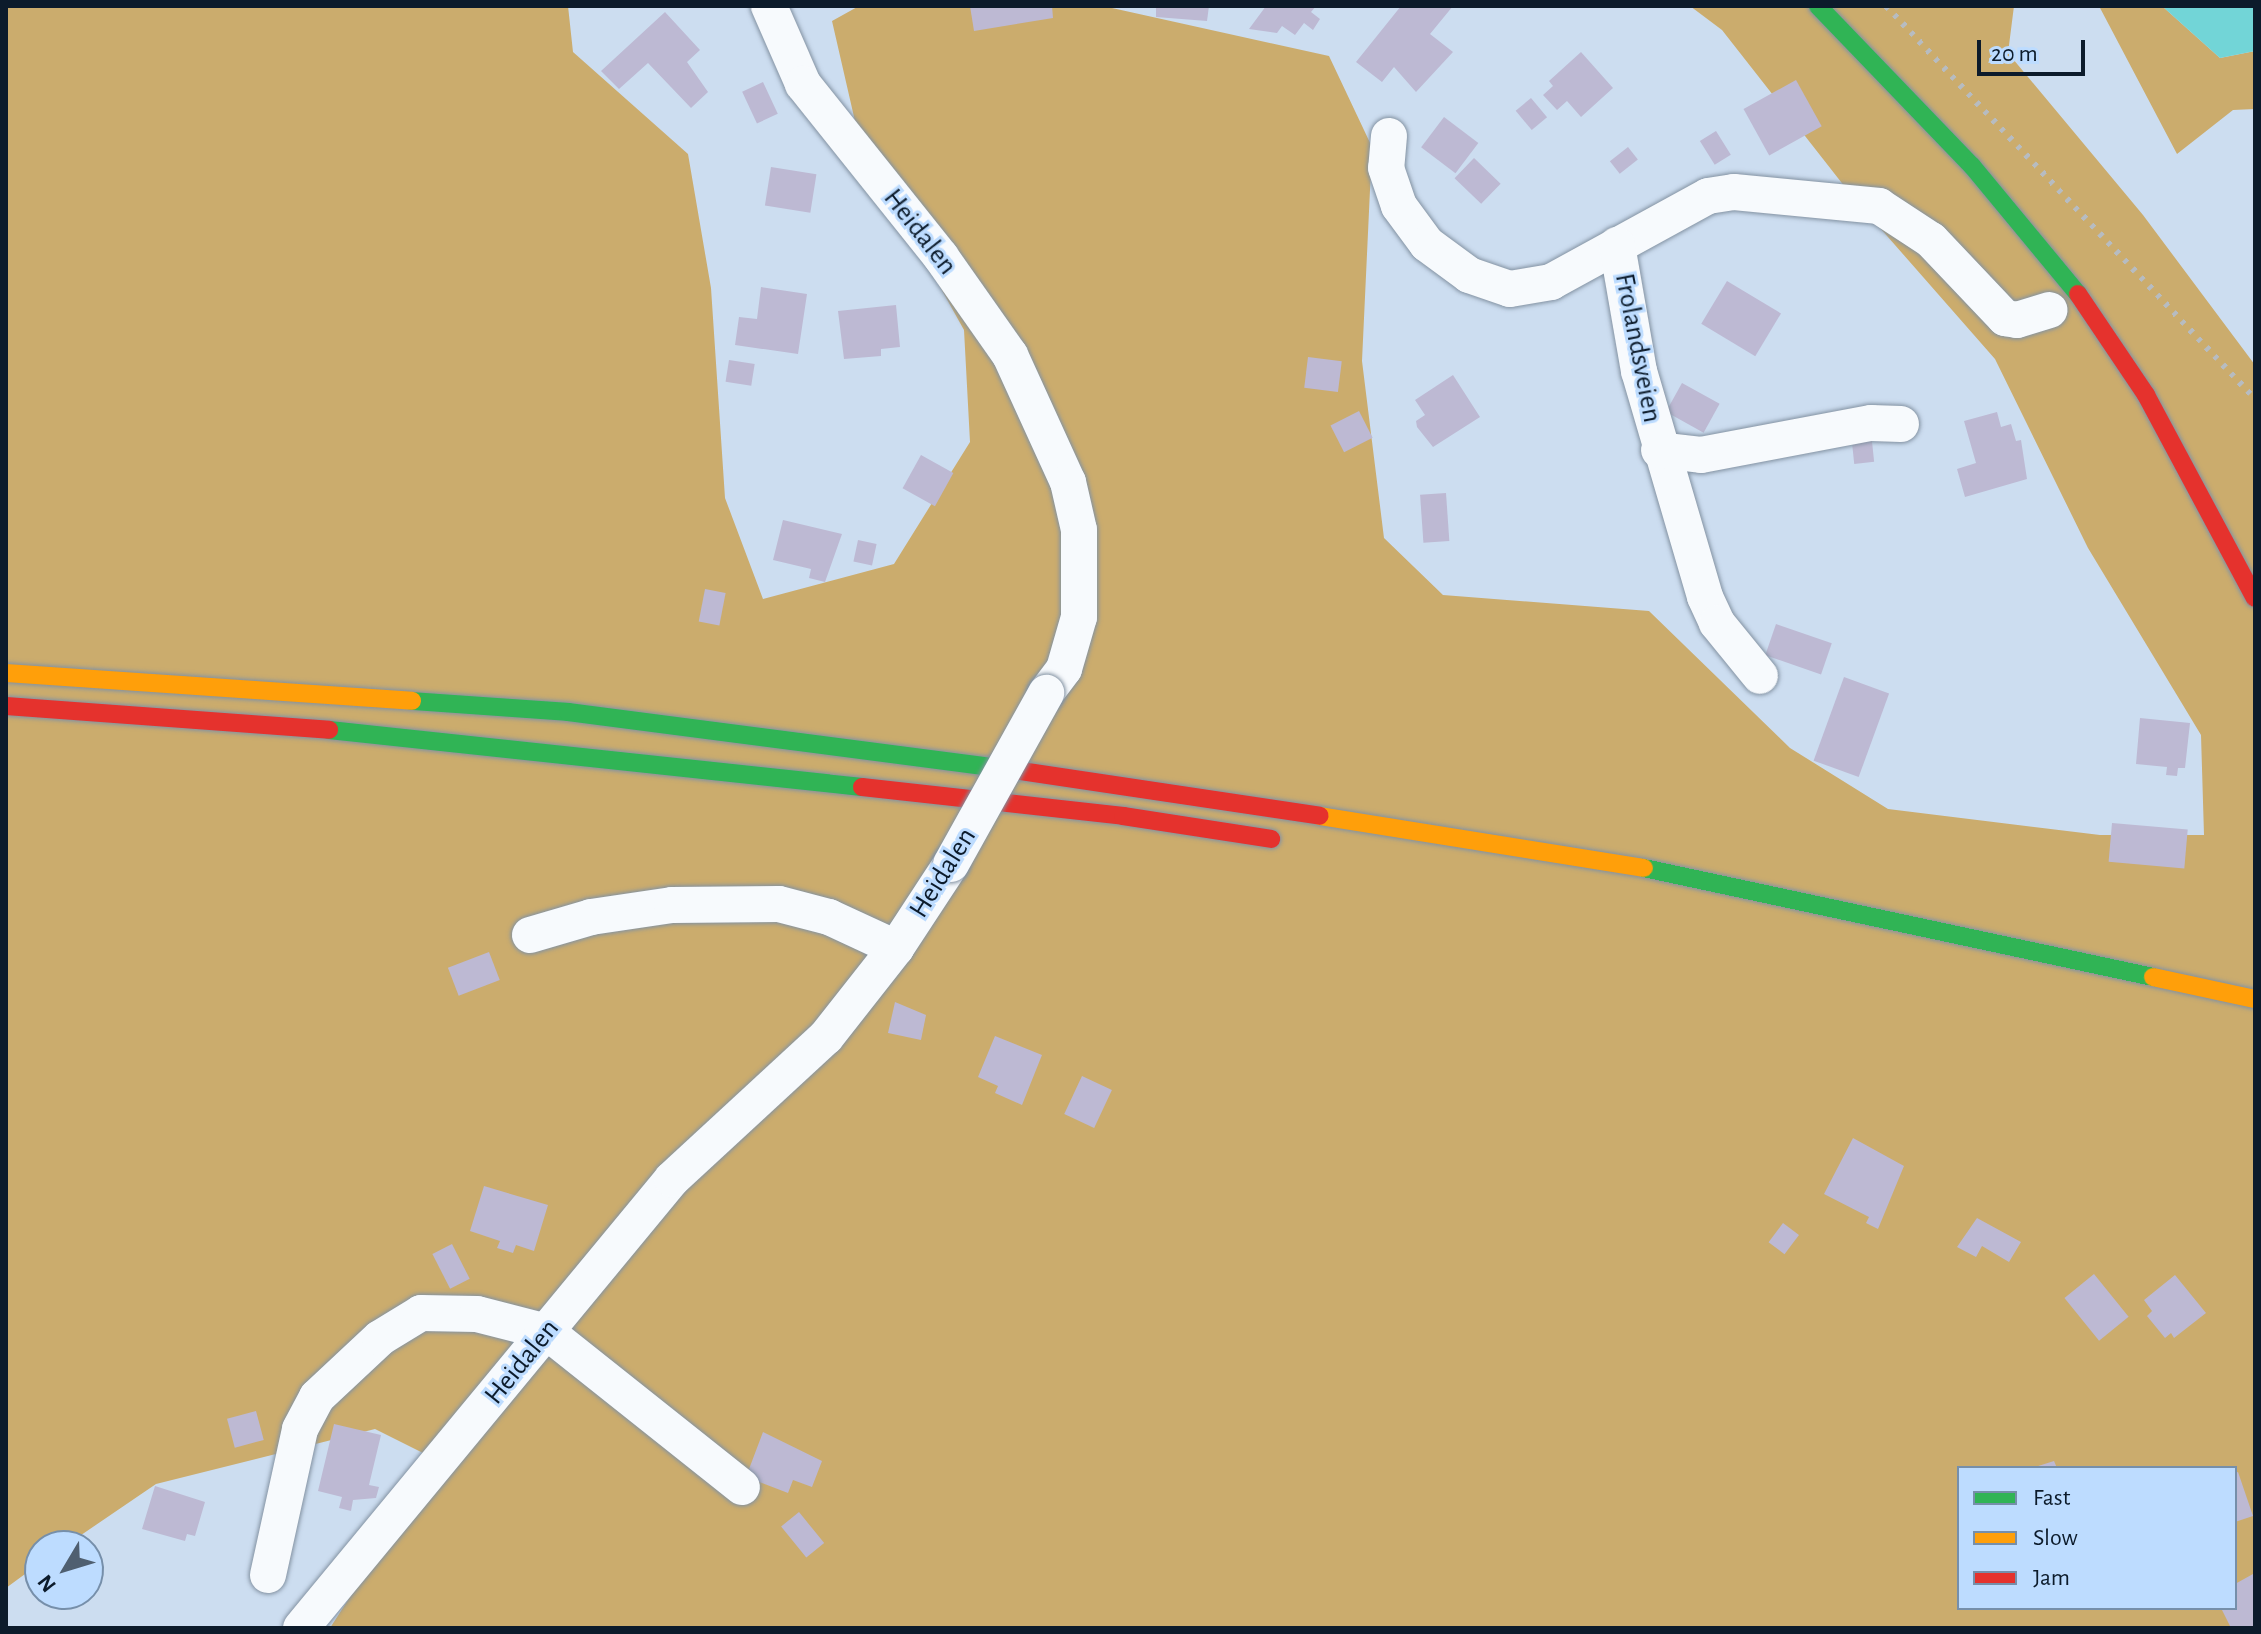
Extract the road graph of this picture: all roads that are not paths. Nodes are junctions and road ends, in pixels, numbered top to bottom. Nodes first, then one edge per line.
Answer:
1 (769, 6) edge
2 (1818, 6) edge
3 (1389, 136) dead end
4 (1617, 245) junction
5 (2050, 310) dead end
6 (1901, 424) dead end
7 (1659, 450) junction
8 (2255, 598) edge
9 (6, 673) edge
10 (1760, 676) dead end
11 (6, 706) edge
12 (1292, 842) dead end
13 (530, 935) dead end
14 (896, 948) junction
15 (2255, 999) edge
16 (547, 1332) junction
17 (742, 1487) dead end
18 (268, 1575) dead end
19 (301, 1628) edge

1 - 14 street, Heidalen, bridge
2 - 8 main road
3 - 4 street
4 - 5 street, Frolandsveien
4 - 7 street, Frolandsveien
6 - 7 street
7 - 10 street, Frolandsveien
9 - 15 main road
11 - 12 main road
13 - 14 street
14 - 16 street, Heidalen
16 - 17 street
16 - 18 street
16 - 19 street, Heidalen

